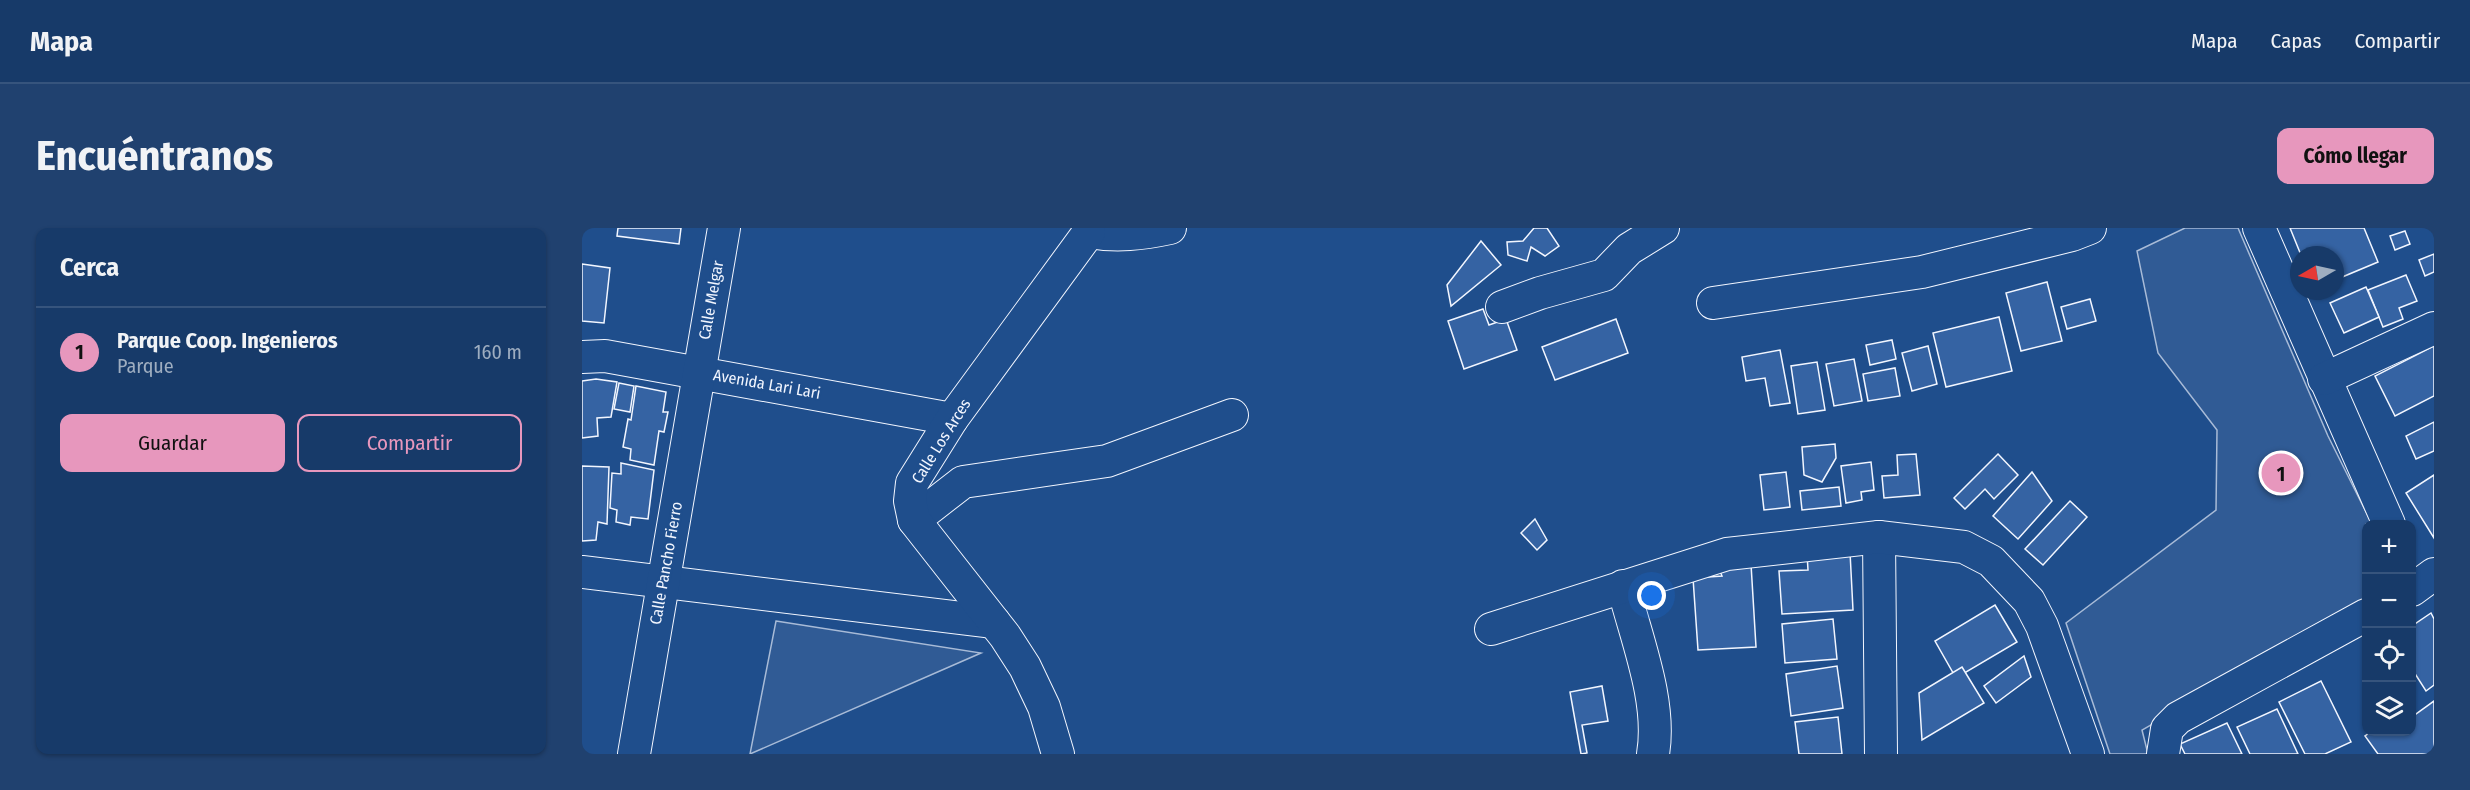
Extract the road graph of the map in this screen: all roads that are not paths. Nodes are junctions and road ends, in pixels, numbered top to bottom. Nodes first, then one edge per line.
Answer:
1 (724, 228) edge
2 (1170, 228) edge
3 (1663, 228) edge
4 (2259, 228) edge
5 (1087, 230) edge
6 (2077, 230) edge
7 (1713, 303) dead end
8 (1502, 307) dead end
9 (2434, 328) edge
10 (582, 357) edge
11 (698, 372) junction
12 (2324, 378) junction
13 (1232, 416) dead end
14 (952, 419) junction
15 (914, 520) junction
16 (2387, 520) edge
17 (1879, 537) junction
18 (582, 572) edge
19 (662, 583) junction
20 (1623, 586) junction
21 (2362, 618) edge
22 (994, 622) junction
23 (1491, 629) dead end
24 (633, 754) edge
25 (1058, 754) edge
26 (1653, 754) edge
27 (1881, 754) edge
28 (2088, 754) edge
29 (2163, 754) edge

1 - 11 street, Calle Melgar
2 - 5 street
3 - 8 street
4 - 12 street
5 - 14 street, Calle Los Arces
6 - 7 street
9 - 12 street
10 - 11 street, Avenida Lari Lari
11 - 14 street, Avenida Lari Lari
11 - 19 street, Calle Pancho Fierro
12 - 16 street
13 - 15 street
14 - 15 street, Calle Los Arces
15 - 22 street
17 - 20 street
17 - 27 street
17 - 28 street
18 - 19 street
19 - 22 street
19 - 24 street, Calle Pancho Fierro
20 - 23 street
20 - 26 street
21 - 29 street
22 - 25 street

